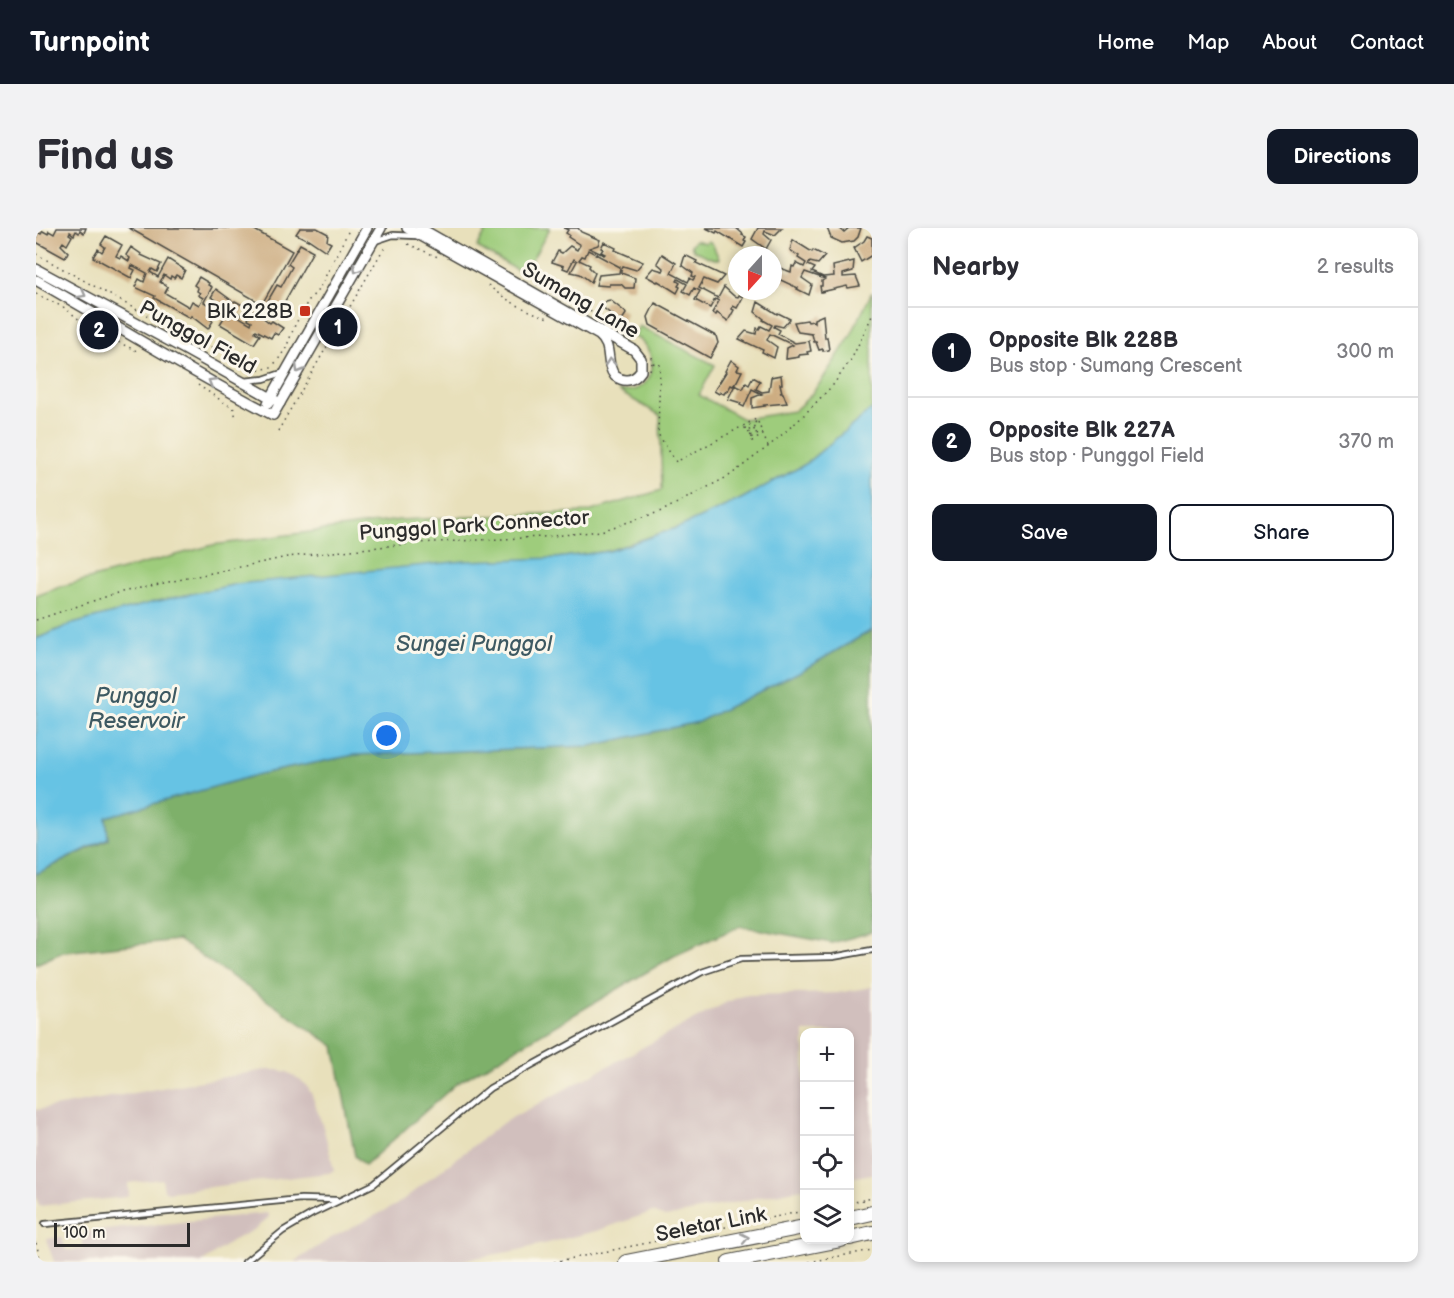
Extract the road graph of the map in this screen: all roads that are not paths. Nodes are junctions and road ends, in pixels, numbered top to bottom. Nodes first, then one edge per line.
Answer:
1 (381, 228) edge
2 (407, 228) edge
3 (363, 231) edge
4 (421, 232) edge
5 (373, 241) junction
6 (36, 269) edge
7 (36, 280) edge
8 (285, 372) junction
9 (241, 381) junction
10 (270, 398) junction
11 (280, 404) junction
12 (263, 410) junction
13 (872, 950) edge
14 (338, 1200) junction
15 (872, 1213) edge
16 (854, 1217) edge
17 (45, 1224) dead end
18 (800, 1228) edge
19 (872, 1233) edge
20 (854, 1237) edge
21 (817, 1244) edge
22 (245, 1262) edge
23 (626, 1262) edge
24 (729, 1262) edge

1 - 5 street
2 - 4 street, Sumang Lane
3 - 8 street
4 -> 4 street, Sumang Lane
4 - 5 lane
5 -> 11 street
6 -> 9 street, Punggol Field
12 -> 7 street, Punggol Field
8 - 9 lane
8 - 10 street
9 - 10 street, Punggol Field
10 - 11 street, Punggol Field
10 - 12 street
11 - 12 street, Punggol Field
13 - 14 lane
14 - 17 lane
14 - 22 lane
15 - 16 main road
23 -> 18 main road, Seletar Link
19 - 20 main road
21 - 24 main road, Seletar Link

